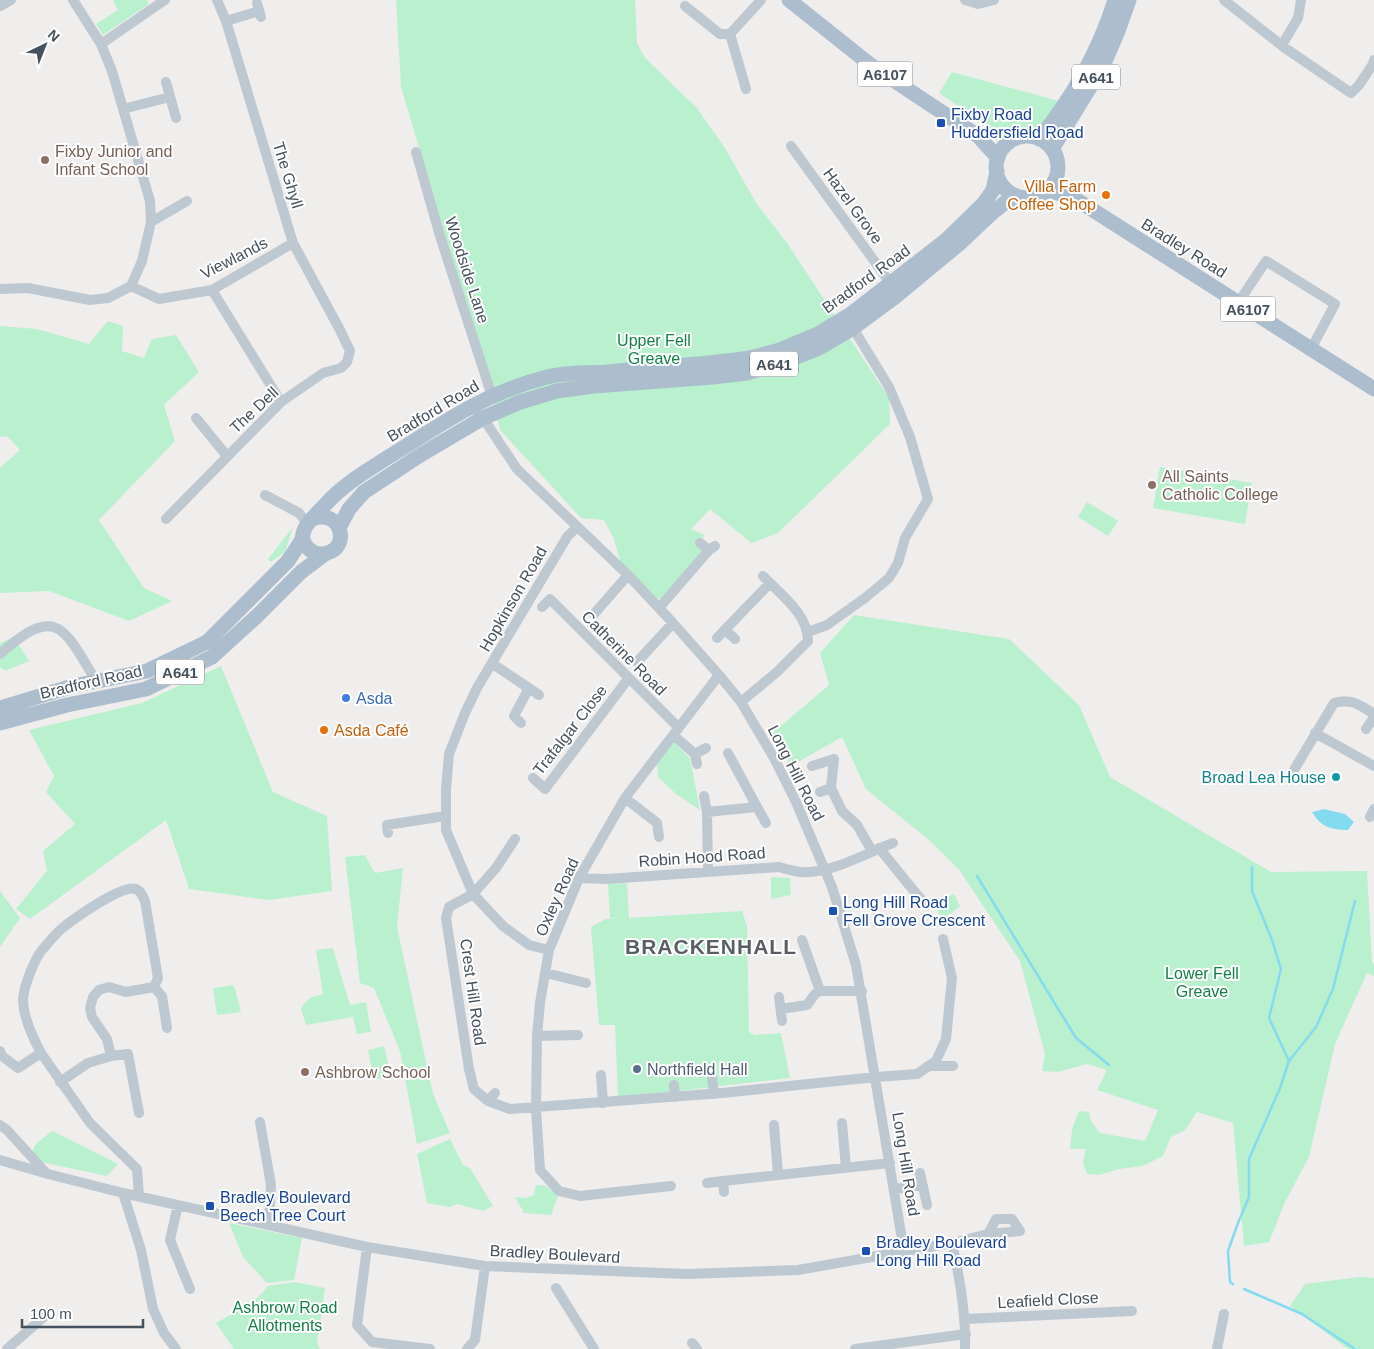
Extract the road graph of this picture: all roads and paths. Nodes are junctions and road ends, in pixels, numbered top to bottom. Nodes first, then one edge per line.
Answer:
1 (11, 0) edge
2 (73, 0) edge
3 (165, 0) edge
4 (217, 0) edge
5 (761, 0) edge
6 (789, 0) edge
7 (965, 0) edge
8 (994, 0) edge
9 (1115, 0) edge
10 (1129, 0) edge
11 (1224, 0) edge
12 (1301, 0) edge
13 (0, 6) edge
14 (685, 6) dead end
15 (259, 10) dead end
16 (226, 21) junction
17 (730, 34) junction
18 (101, 44) junction
19 (1282, 45) junction
20 (1374, 60) edge
21 (166, 82) dead end
22 (746, 89) dead end
23 (170, 97) junction
24 (123, 109) junction
25 (176, 118) dead end
26 (1039, 139) junction
27 (791, 146) dead end
28 (1052, 149) junction
29 (416, 152) dead end
30 (1000, 158) junction
31 (1053, 183) junction
32 (1018, 197) junction
33 (187, 201) dead end
34 (151, 222) junction
35 (293, 244) junction
36 (891, 284) junction
37 (131, 286) junction
38 (0, 289) edge
39 (212, 290) junction
40 (1238, 303) junction
41 (853, 328) junction
42 (340, 330) joint
43 (1312, 348) junction
44 (1374, 389) edge
45 (492, 396) junction
46 (281, 402) junction
47 (470, 406) junction
48 (196, 418) dead end
49 (483, 418) junction
50 (227, 456) junction
51 (265, 495) dead end
52 (166, 519) dead end
53 (310, 521) junction
54 (577, 527) junction
55 (339, 528) junction
56 (303, 538) junction
57 (708, 546) dead end
58 (325, 554) junction
59 (628, 575) junction
60 (538, 588) junction
61 (597, 607) dead end
62 (659, 608) junction
63 (673, 623) junction
64 (725, 630) junction
65 (808, 632) junction
66 (717, 638) dead end
67 (735, 639) dead end
68 (0, 654) edge
69 (637, 662) dead end
70 (490, 668) junction
71 (719, 675) junction
72 (628, 679) junction
73 (96, 681) junction
74 (530, 688) junction
75 (539, 695) dead end
76 (740, 702) junction
77 (0, 708) edge
78 (1374, 715) edge
79 (0, 723) edge
80 (521, 723) dead end
81 (1366, 729) dead end
82 (675, 731) junction
83 (1315, 733) junction
84 (706, 748) dead end
85 (728, 753) dead end
86 (812, 766) dead end
87 (1374, 766) edge
88 (1291, 775) dead end
89 (533, 778) dead end
90 (831, 788) junction
91 (820, 792) dead end
92 (704, 796) dead end
93 (625, 798) junction
94 (757, 807) junction
95 (707, 812) junction
96 (445, 816) junction
97 (766, 824) dead end
98 (387, 825) dead end
99 (658, 837) dead end
100 (893, 843) dead end
101 (514, 846) dead end
102 (875, 850) junction
103 (825, 870) junction
104 (708, 872) junction
105 (579, 878) junction
106 (473, 894) junction
107 (923, 902) dead end
108 (943, 939) dead end
109 (802, 940) dead end
110 (549, 950) junction
111 (546, 973) junction
112 (586, 983) dead end
113 (154, 987) junction
114 (820, 991) junction
115 (862, 991) junction
116 (779, 997) dead end
117 (781, 1009) junction
118 (782, 1021) dead end
119 (167, 1028) dead end
120 (578, 1035) dead end
121 (537, 1036) junction
122 (0, 1051) edge
123 (41, 1054) junction
124 (111, 1056) junction
125 (928, 1066) junction
126 (953, 1066) dead end
127 (712, 1077) dead end
128 (876, 1077) junction
129 (60, 1082) junction
130 (604, 1082) dead end
131 (674, 1085) dead end
132 (714, 1094) junction
133 (674, 1097) junction
134 (603, 1103) junction
135 (536, 1109) junction
136 (139, 1113) dead end
137 (260, 1122) dead end
138 (842, 1123) dead end
139 (0, 1125) edge
140 (774, 1125) dead end
141 (0, 1160) edge
142 (890, 1163) junction
143 (846, 1168) junction
144 (920, 1173) dead end
145 (48, 1174) junction
146 (778, 1174) junction
147 (723, 1181) junction
148 (707, 1183) dead end
149 (922, 1185) junction
150 (671, 1186) dead end
151 (895, 1188) junction
152 (123, 1192) junction
153 (724, 1192) dead end
154 (139, 1196) junction
155 (178, 1205) junction
156 (928, 1205) dead end
157 (269, 1226) junction
158 (988, 1234) dead end
159 (952, 1243) junction
160 (367, 1247) junction
161 (904, 1251) junction
162 (486, 1266) junction
163 (556, 1288) dead end
164 (190, 1289) dead end
165 (1132, 1311) dead end
166 (1224, 1314) dead end
167 (45, 1316) dead end
168 (965, 1319) junction
169 (966, 1334) junction
170 (7, 1349) edge
171 (176, 1349) edge
172 (430, 1349) edge
173 (467, 1349) edge
174 (594, 1349) edge
175 (855, 1349) edge
176 (965, 1349) edge
177 (1217, 1349) edge

1 - 13 street
2 - 18 street
3 - 18 street
4 - 16 street, The Ghyll
5 - 17 street
6 - 30 main road, A6107
7 - 8 street
9 - 26 main road, A641
10 - 28 main road, A641
11 - 19 street
12 - 19 street
14 - 17 street
15 - 16 street
16 - 35 street, The Ghyll
17 - 22 street
18 - 24 street
19 - 20 street
21 - 23 street
23 - 24 street
23 - 25 street
24 - 34 street
26 - 28 main road
26 - 30 main road
27 - 36 street, Hazel Grove
28 - 31 main road
29 - 45 street, Woodside Lane
30 - 32 main road
30 - 36 main road, Bradford Road / A641
31 - 32 main road, A641
31 - 40 main road, Bradley Road / A6107
32 - 41 main road, Bradford Road / A641
33 - 34 street
34 - 37 street
35 - 39 street, Viewlands
35 - 42 street, The Ghyll
36 - 45 main road, Bradford Road / A641
37 - 38 street
37 - 39 street, Viewlands
39 - 46 street
40 - 43 main road, Bradley Road / A6107
40 - 43 street
41 - 49 main road, Bradford Road / A641
41 - 65 street
42 - 46 street, The Dell
43 - 44 main road, Bradley Road / A6107
45 - 47 main road, Bradford Road / A641
46 - 50 street, The Dell
47 - 49 street, Long Hill Road
47 - 53 main road, Bradford Road / A641
48 - 50 street
49 - 54 street, Long Hill Road
49 - 55 main road, Bradford Road / A641
50 - 52 street, The Dell
51 - 53 street
53 - 55 main road
53 - 56 main road, Bradford Road
54 - 59 street, Long Hill Road
54 - 60 street, Hopkinson Road
55 - 58 main road, Bradford Road
56 - 58 main road
56 - 73 main road, Bradford Road / A641
57 - 62 street
58 - 79 main road, Bradford Road / A641
59 - 61 street
59 - 62 street, Long Hill Road
60 - 70 street, Hopkinson Road
60 - 72 street, Catherine Road
62 - 63 street, Long Hill Road
63 - 69 street
63 - 71 street, Long Hill Road
64 - 65 street
64 - 66 street
64 - 67 street
65 - 76 street
68 - 73 street
70 - 74 street
70 - 96 street, Hopkinson Road
71 - 76 street, Long Hill Road
71 - 82 street, Oxley Road
72 - 82 street, Catherine Road
72 - 89 street, Trafalgar Close
73 - 77 main road, Bradford Road / A641
74 - 75 street
74 - 80 street
76 - 103 street, Long Hill Road
78 - 81 street
78 - 83 street
82 - 84 street, Catherine Road
82 - 93 street, Oxley Road
83 - 87 street
83 - 88 street
85 - 94 street
86 - 90 street
90 - 91 street
90 - 102 street
92 - 95 street
93 - 99 street
93 - 105 street, Oxley Road
94 - 95 street
94 - 97 street
95 - 104 street
96 - 98 street
96 - 106 street, Hopkinson Road
100 - 102 street, Robin Hood Road
101 - 106 street
102 - 103 street, Robin Hood Road
102 - 107 street
103 - 104 street, Robin Hood Road
103 - 115 street, Long Hill Road
104 - 105 street, Robin Hood Road
105 - 110 street, Oxley Road
106 - 110 street, Hopkinson Road
106 - 135 street, Crest Hill Road
108 - 125 street
109 - 114 street
110 - 111 street, Oxley Road
111 - 112 street
111 - 121 street, Oxley Road
113 - 119 street
113 - 123 street
113 - 124 street
114 - 115 street
114 - 117 street
115 - 128 street, Long Hill Road
116 - 117 street
117 - 118 street
120 - 121 street
121 - 135 street, Oxley Road
122 - 123 street
123 - 129 street
124 - 129 street
124 - 136 street
125 - 126 street
125 - 128 street, Crest Hill Road
127 - 132 street
128 - 132 street, Crest Hill Road
128 - 142 street, Long Hill Road
129 - 154 street
130 - 134 street
131 - 133 street
132 - 133 street, Crest Hill Road
133 - 134 street, Crest Hill Road
134 - 135 street, Crest Hill Road
135 - 150 street, Oxley Road
137 - 157 street
138 - 143 street
139 - 145 street
140 - 146 street
141 - 145 street, Bradley Boulevard
142 - 143 street
142 - 151 street, Long Hill Road
143 - 146 street
144 - 149 street
145 - 152 street, Bradley Boulevard
146 - 147 street
147 - 148 street
147 - 153 street
149 - 151 street
149 - 156 street
151 - 161 street, Long Hill Road
152 - 154 street, Bradley Boulevard
152 - 171 street
154 - 155 street, Bradley Boulevard
155 - 157 street, Bradley Boulevard
155 - 164 street
157 - 160 street, Bradley Boulevard
158 - 159 street, Bradley Boulevard
159 - 161 street, Bradley Boulevard
159 - 168 street
160 - 162 street, Bradley Boulevard
160 - 172 street
161 - 162 street, Bradley Boulevard
162 - 173 street
163 - 174 street
165 - 168 street, Leafield Close
166 - 177 street
167 - 170 street
168 - 169 street
169 - 175 street
169 - 176 street

